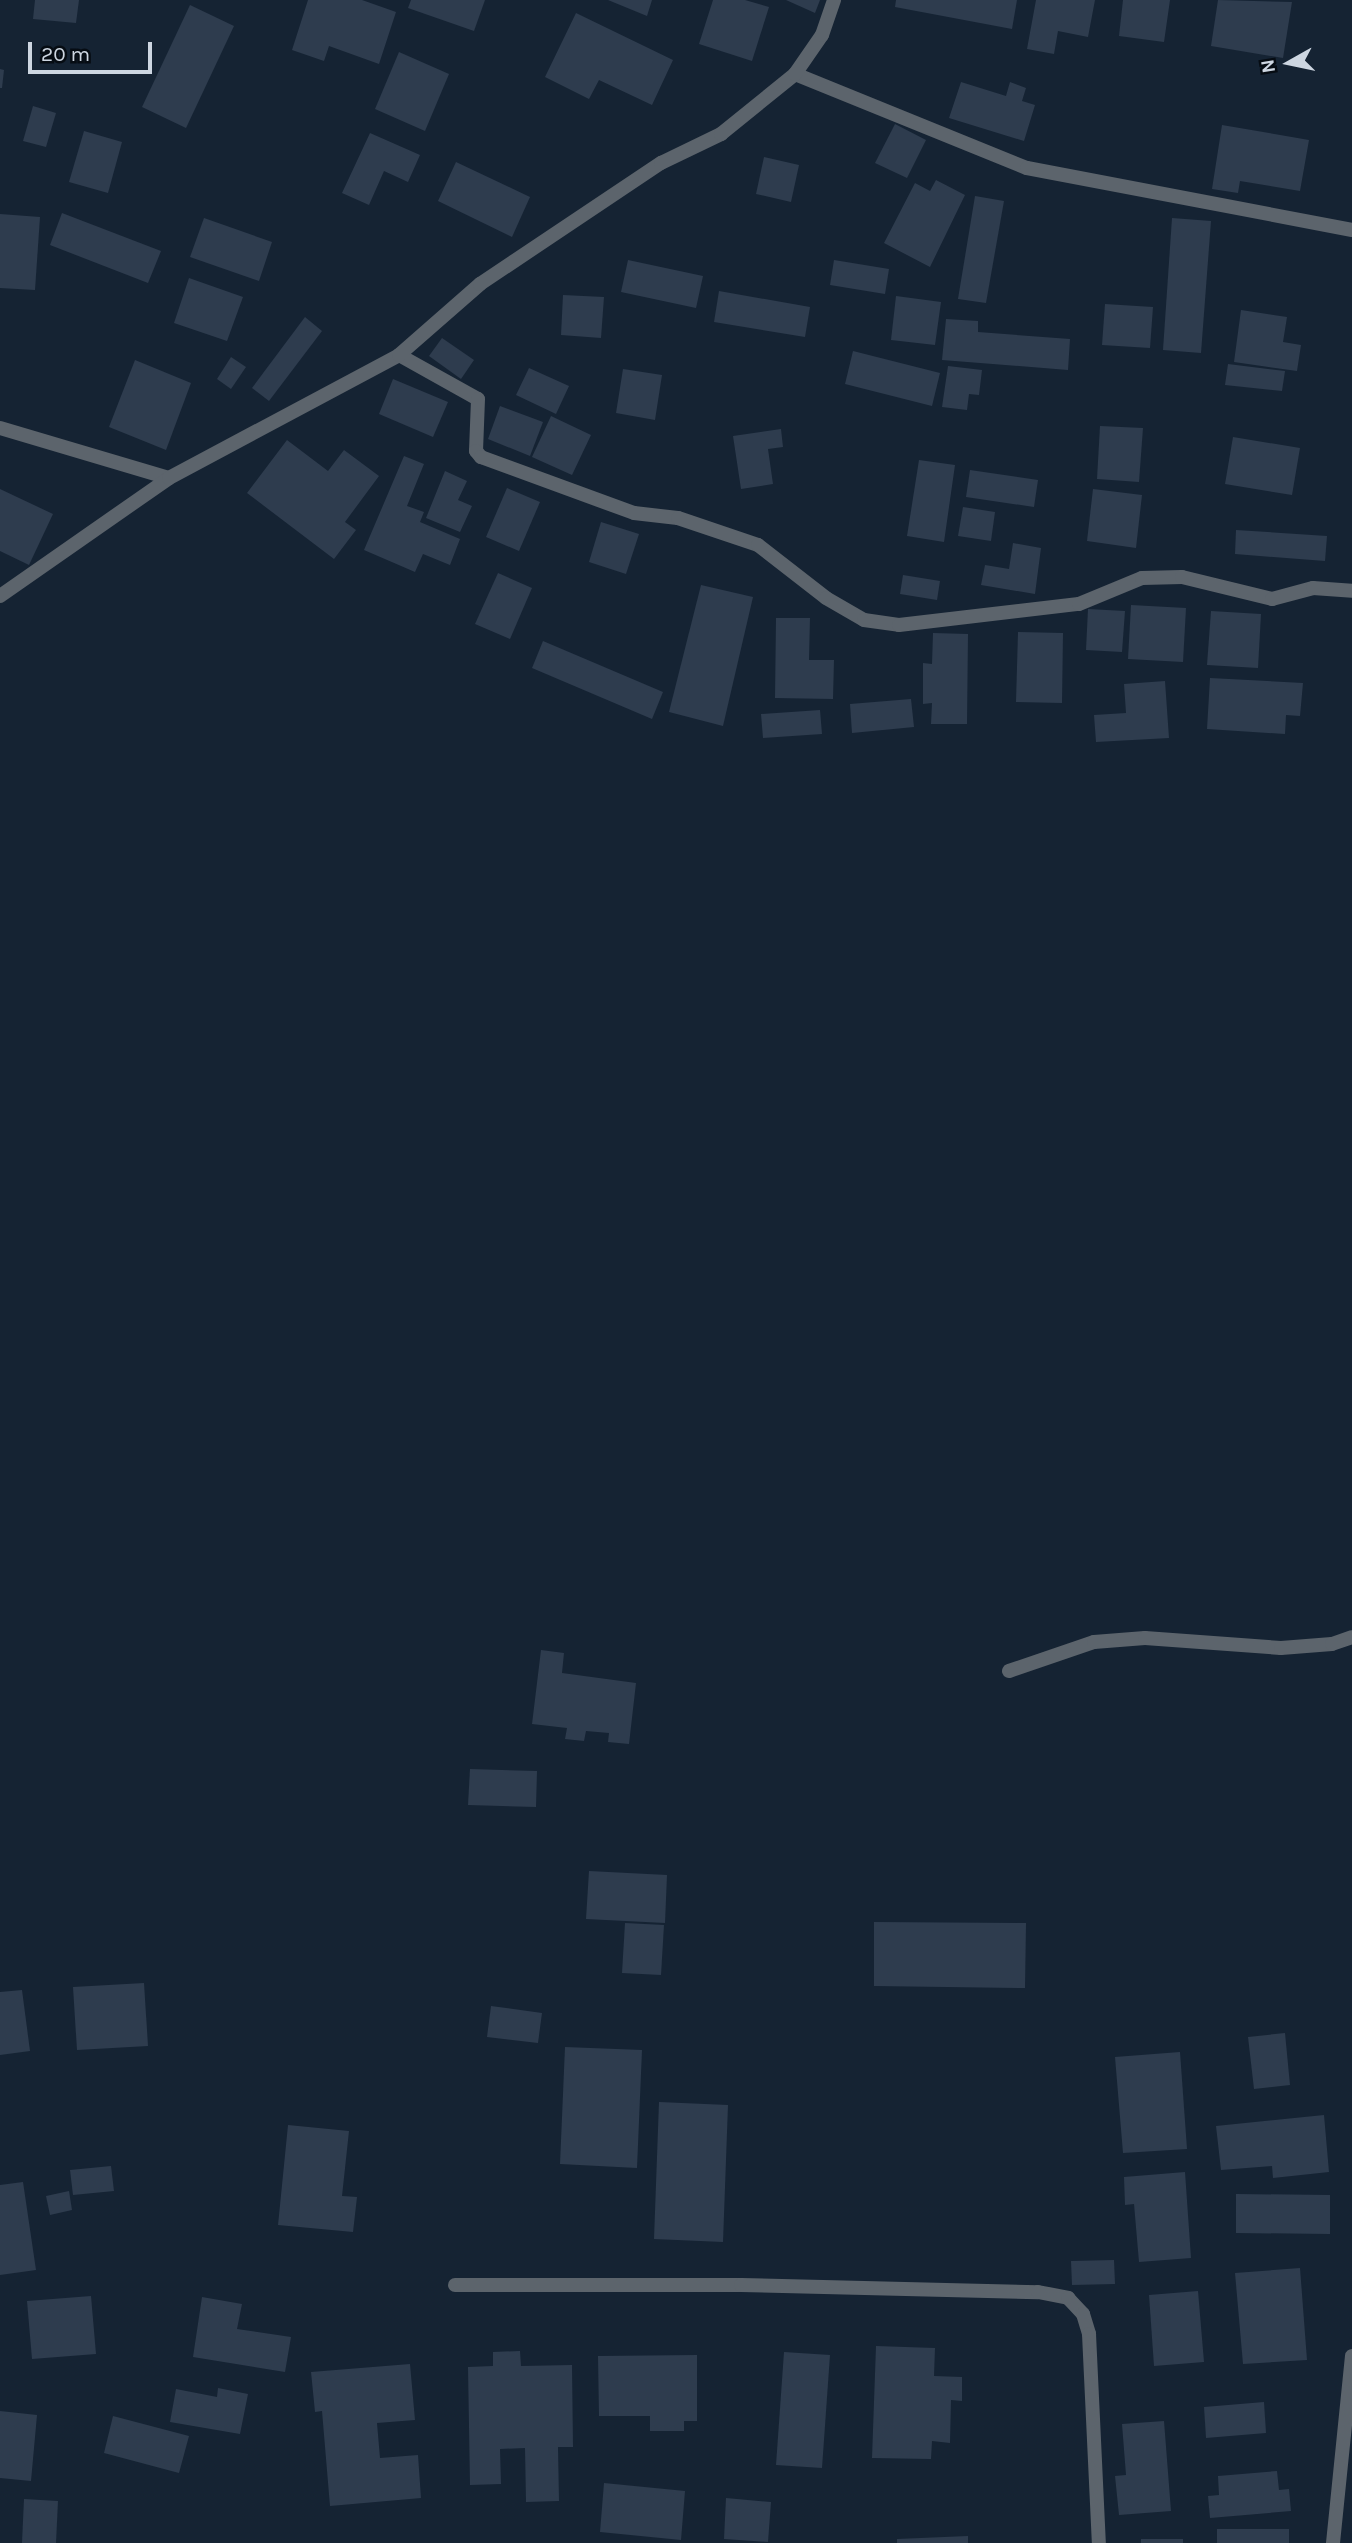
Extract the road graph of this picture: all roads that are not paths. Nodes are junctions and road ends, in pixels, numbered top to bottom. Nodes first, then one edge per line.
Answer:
1 (834, 0) edge
2 (795, 74) junction
3 (1352, 230) edge
4 (400, 355) junction
5 (0, 428) edge
6 (169, 478) junction
7 (1352, 591) edge
8 (0, 596) edge
9 (1352, 1637) edge
10 (1009, 1671) dead end
11 (455, 2285) dead end
12 (1352, 2356) edge
13 (1099, 2543) edge
14 (1333, 2543) edge

1 - 2 street
2 - 3 street
2 - 4 street
4 - 6 street
4 - 7 street
5 - 6 street
6 - 8 street
9 - 10 street
11 - 13 street
12 - 14 street

